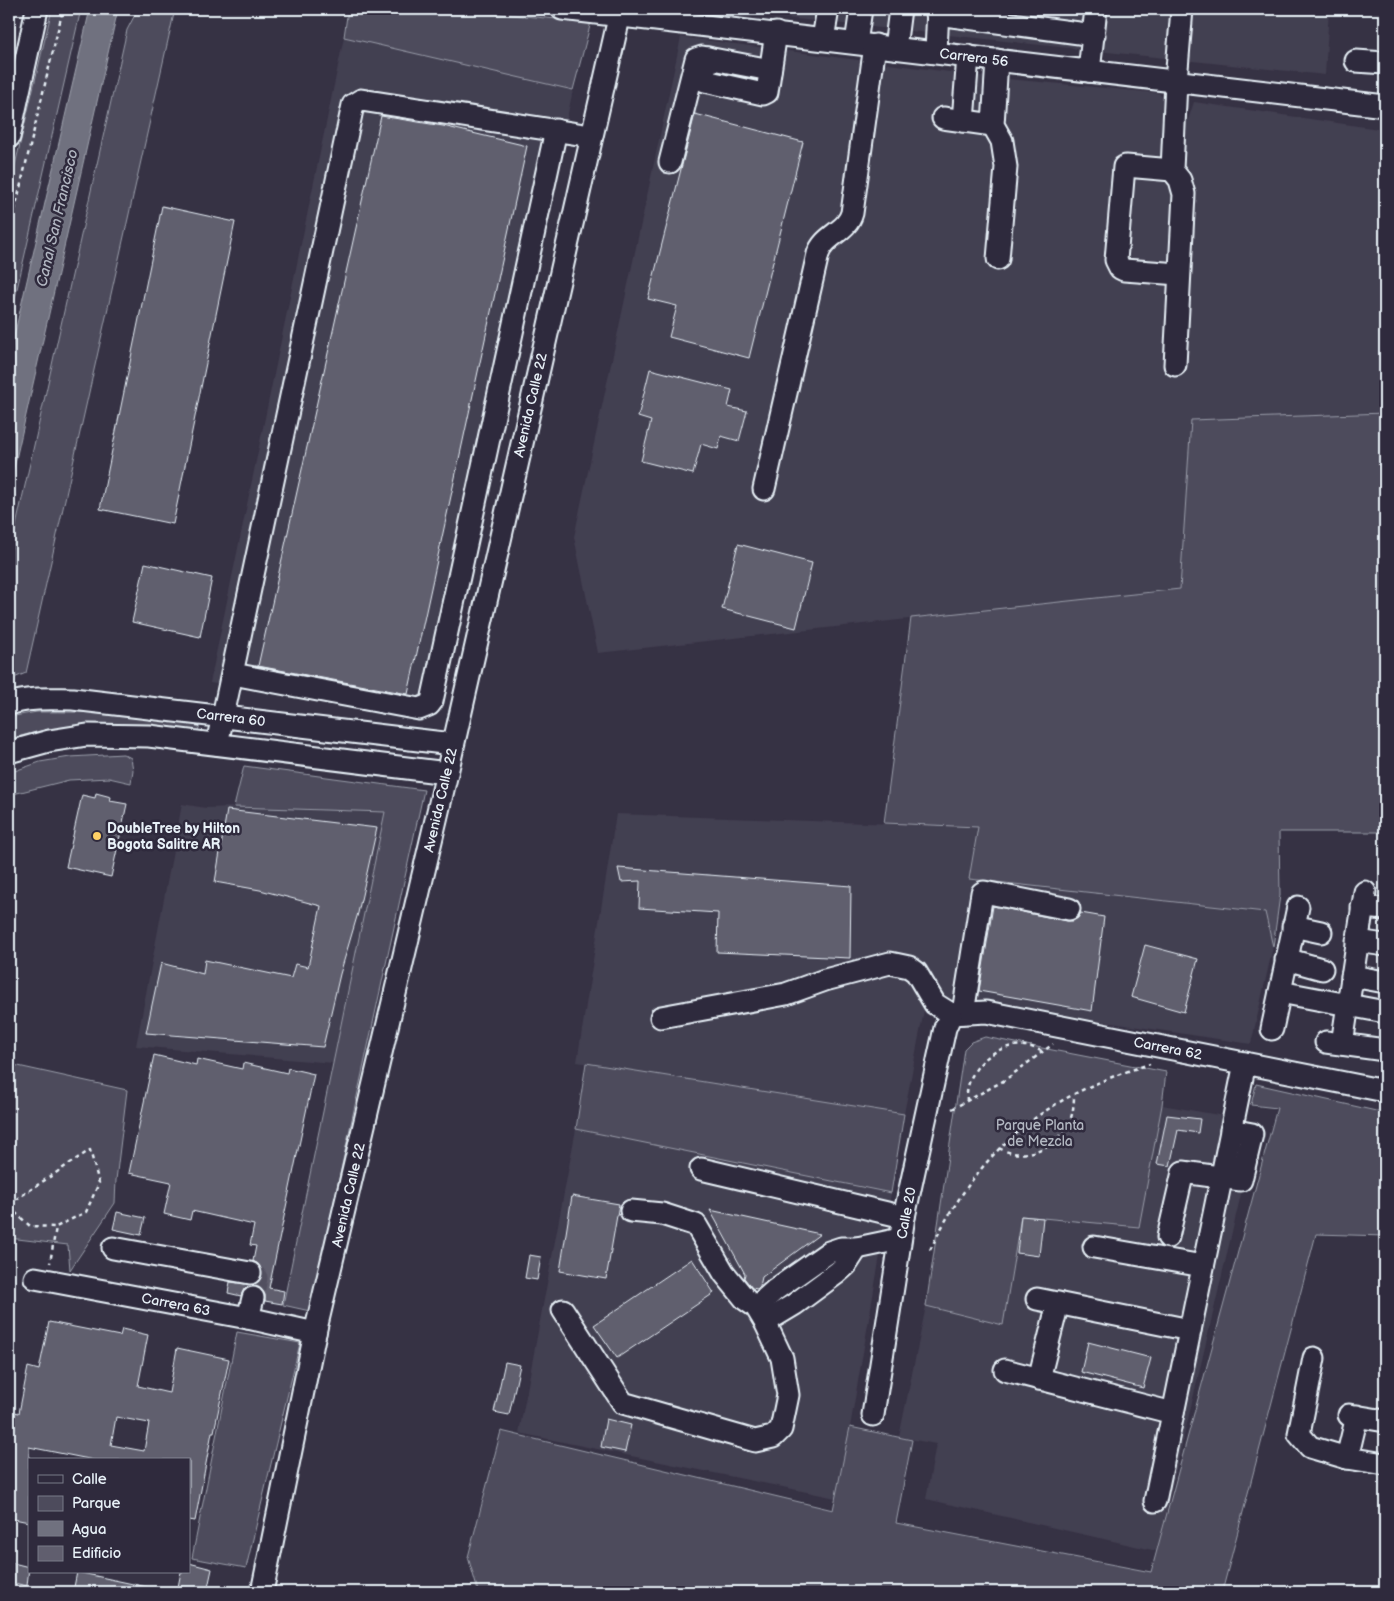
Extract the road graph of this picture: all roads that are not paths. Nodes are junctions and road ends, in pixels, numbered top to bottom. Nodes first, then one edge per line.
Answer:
1 (37, 9) edge
2 (562, 9) edge
3 (828, 9) edge
4 (861, 9) edge
5 (900, 9) edge
6 (1096, 9) edge
7 (1182, 9) edge
8 (937, 11) edge
9 (620, 12) edge
10 (776, 33) junction
11 (1094, 36) junction
12 (823, 39) junction
13 (875, 45) junction
14 (936, 52) junction
15 (968, 56) junction
16 (997, 60) junction
17 (1356, 61) dead end
18 (1385, 64) edge
19 (1089, 71) junction
20 (1176, 81) junction
21 (1385, 106) edge
22 (993, 124) junction
23 (556, 130) junction
24 (591, 136) junction
25 (9, 137) edge
26 (670, 162) dead end
27 (1172, 170) junction
28 (998, 259) dead end
29 (1179, 274) junction
30 (1175, 365) dead end
31 (764, 489) dead end
32 (233, 674) junction
33 (9, 704) edge
34 (223, 716) junction
35 (217, 744) junction
36 (452, 744) junction
37 (9, 752) edge
38 (447, 773) junction
39 (1069, 908) dead end
40 (1385, 909) edge
41 (1321, 932) dead end
42 (1357, 941) junction
43 (1385, 945) edge
44 (1286, 959) junction
45 (1322, 969) dead end
46 (1352, 976) junction
47 (1385, 982) edge
48 (1280, 992) junction
49 (1348, 1005) junction
50 (1385, 1012) edge
51 (957, 1013) junction
52 (661, 1016) dead end
53 (1272, 1030) dead end
54 (1385, 1050) edge
55 (1245, 1063) junction
56 (1385, 1091) edge
57 (701, 1169) dead end
58 (1222, 1178) junction
59 (631, 1211) dead end
60 (904, 1217) junction
61 (1168, 1238) dead end
62 (900, 1239) junction
63 (1094, 1247) dead end
64 (113, 1248) dead end
65 (1204, 1266) junction
66 (250, 1273) dead end
67 (41, 1278) road end
68 (1037, 1299) dead end
69 (1058, 1303) junction
70 (563, 1310) dead end
71 (761, 1314) junction
72 (1190, 1330) junction
73 (315, 1333) junction
74 (1314, 1358) dead end
75 (1005, 1370) dead end
76 (1039, 1379) junction
77 (1173, 1414) junction
78 (874, 1415) dead end
79 (1385, 1421) edge
80 (1347, 1458) junction
81 (1385, 1464) edge
82 (1155, 1501) dead end
83 (262, 1592) edge

1 - 25 street
2 - 9 street, Carrera 56
3 - 12 street
4 - 13 street
5 - 13 street
6 - 11 street
7 - 20 street
8 - 11 street
8 - 14 street
9 - 10 street, Carrera 56
9 - 24 street, Avenida Calle 22
10 - 12 street, Carrera 56
10 - 26 street
11 - 19 street
12 - 13 street, Carrera 56
13 - 14 street, Carrera 56
13 - 31 street
14 - 15 street, Carrera 56
15 - 16 street, Carrera 56
15 - 22 street
16 - 19 street, Carrera 56
16 - 22 street
17 - 18 street
19 - 20 street, Carrera 56
20 - 21 street, Carrera 56
20 - 27 street
22 - 28 street
23 - 24 street
23 - 32 street
23 - 32 street
24 - 36 street, Avenida Calle 22
27 - 29 street
27 - 29 street
29 - 30 street
32 - 34 street
33 - 34 street, Carrera 60
34 - 35 street
34 - 36 street, Carrera 60
35 - 37 street, Carrera 60
35 - 38 street, Carrera 60
36 - 38 street, Avenida Calle 22
38 - 73 street, Avenida Calle 22
39 - 51 street, Calle 20
40 - 42 street
41 - 44 street
42 - 43 street
42 - 46 street
44 - 45 street
44 - 48 street
46 - 47 street
46 - 49 street
48 - 49 street
48 - 53 street
49 - 50 street
49 - 54 street
51 - 52 street
51 - 55 street, Carrera 62
51 - 60 street, Calle 20
55 - 56 street, Carrera 62
55 - 58 street
57 - 60 street
58 - 61 street
58 - 65 street
59 - 71 street
60 - 62 street, Calle 20
62 - 71 street
62 - 78 street, Calle 20
63 - 65 street
64 - 66 street
65 - 72 street
67 - 73 street, Carrera 63
68 - 69 street
69 - 72 street
69 - 76 street
70 - 71 street
72 - 77 street
73 - 83 street, Avenida Calle 22
74 - 80 street
75 - 76 street
76 - 77 street
77 - 82 street
79 - 80 street
80 - 81 street

